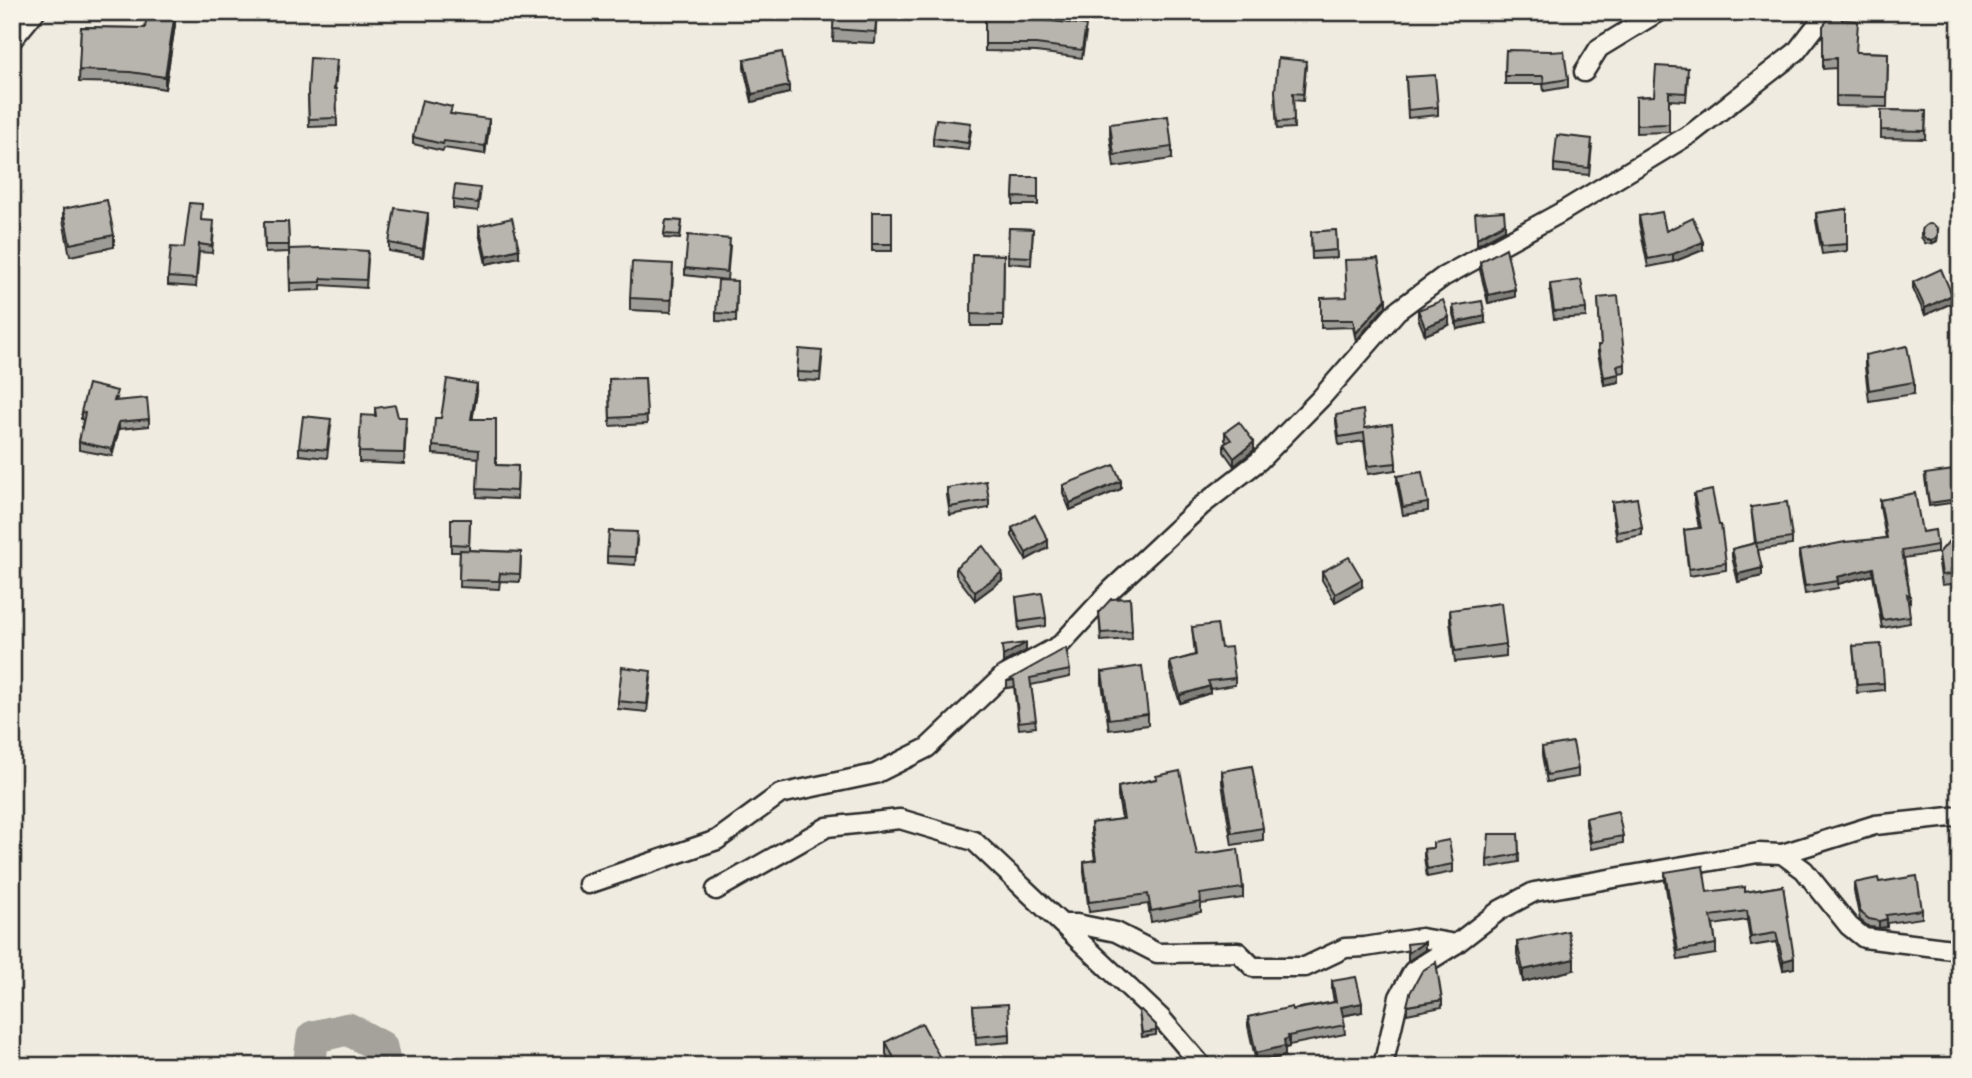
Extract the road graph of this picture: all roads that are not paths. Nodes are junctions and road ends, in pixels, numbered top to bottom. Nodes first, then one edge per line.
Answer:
1 (36, 12) edge
2 (1658, 12) edge
3 (1827, 12) edge
4 (12, 40) edge
5 (1584, 72) dead end
6 (1960, 816) edge
7 (1782, 854) junction
8 (588, 884) dead end
9 (716, 890) dead end
10 (1062, 924) junction
11 (1456, 944) junction
12 (1960, 950) edge
13 (1202, 1066) edge
14 (1383, 1066) edge

1 - 4 street
2 - 5 street
3 - 8 street
6 - 7 street
7 - 11 street
7 - 12 street
9 - 10 street
10 - 11 street
10 - 13 street
11 - 14 street

